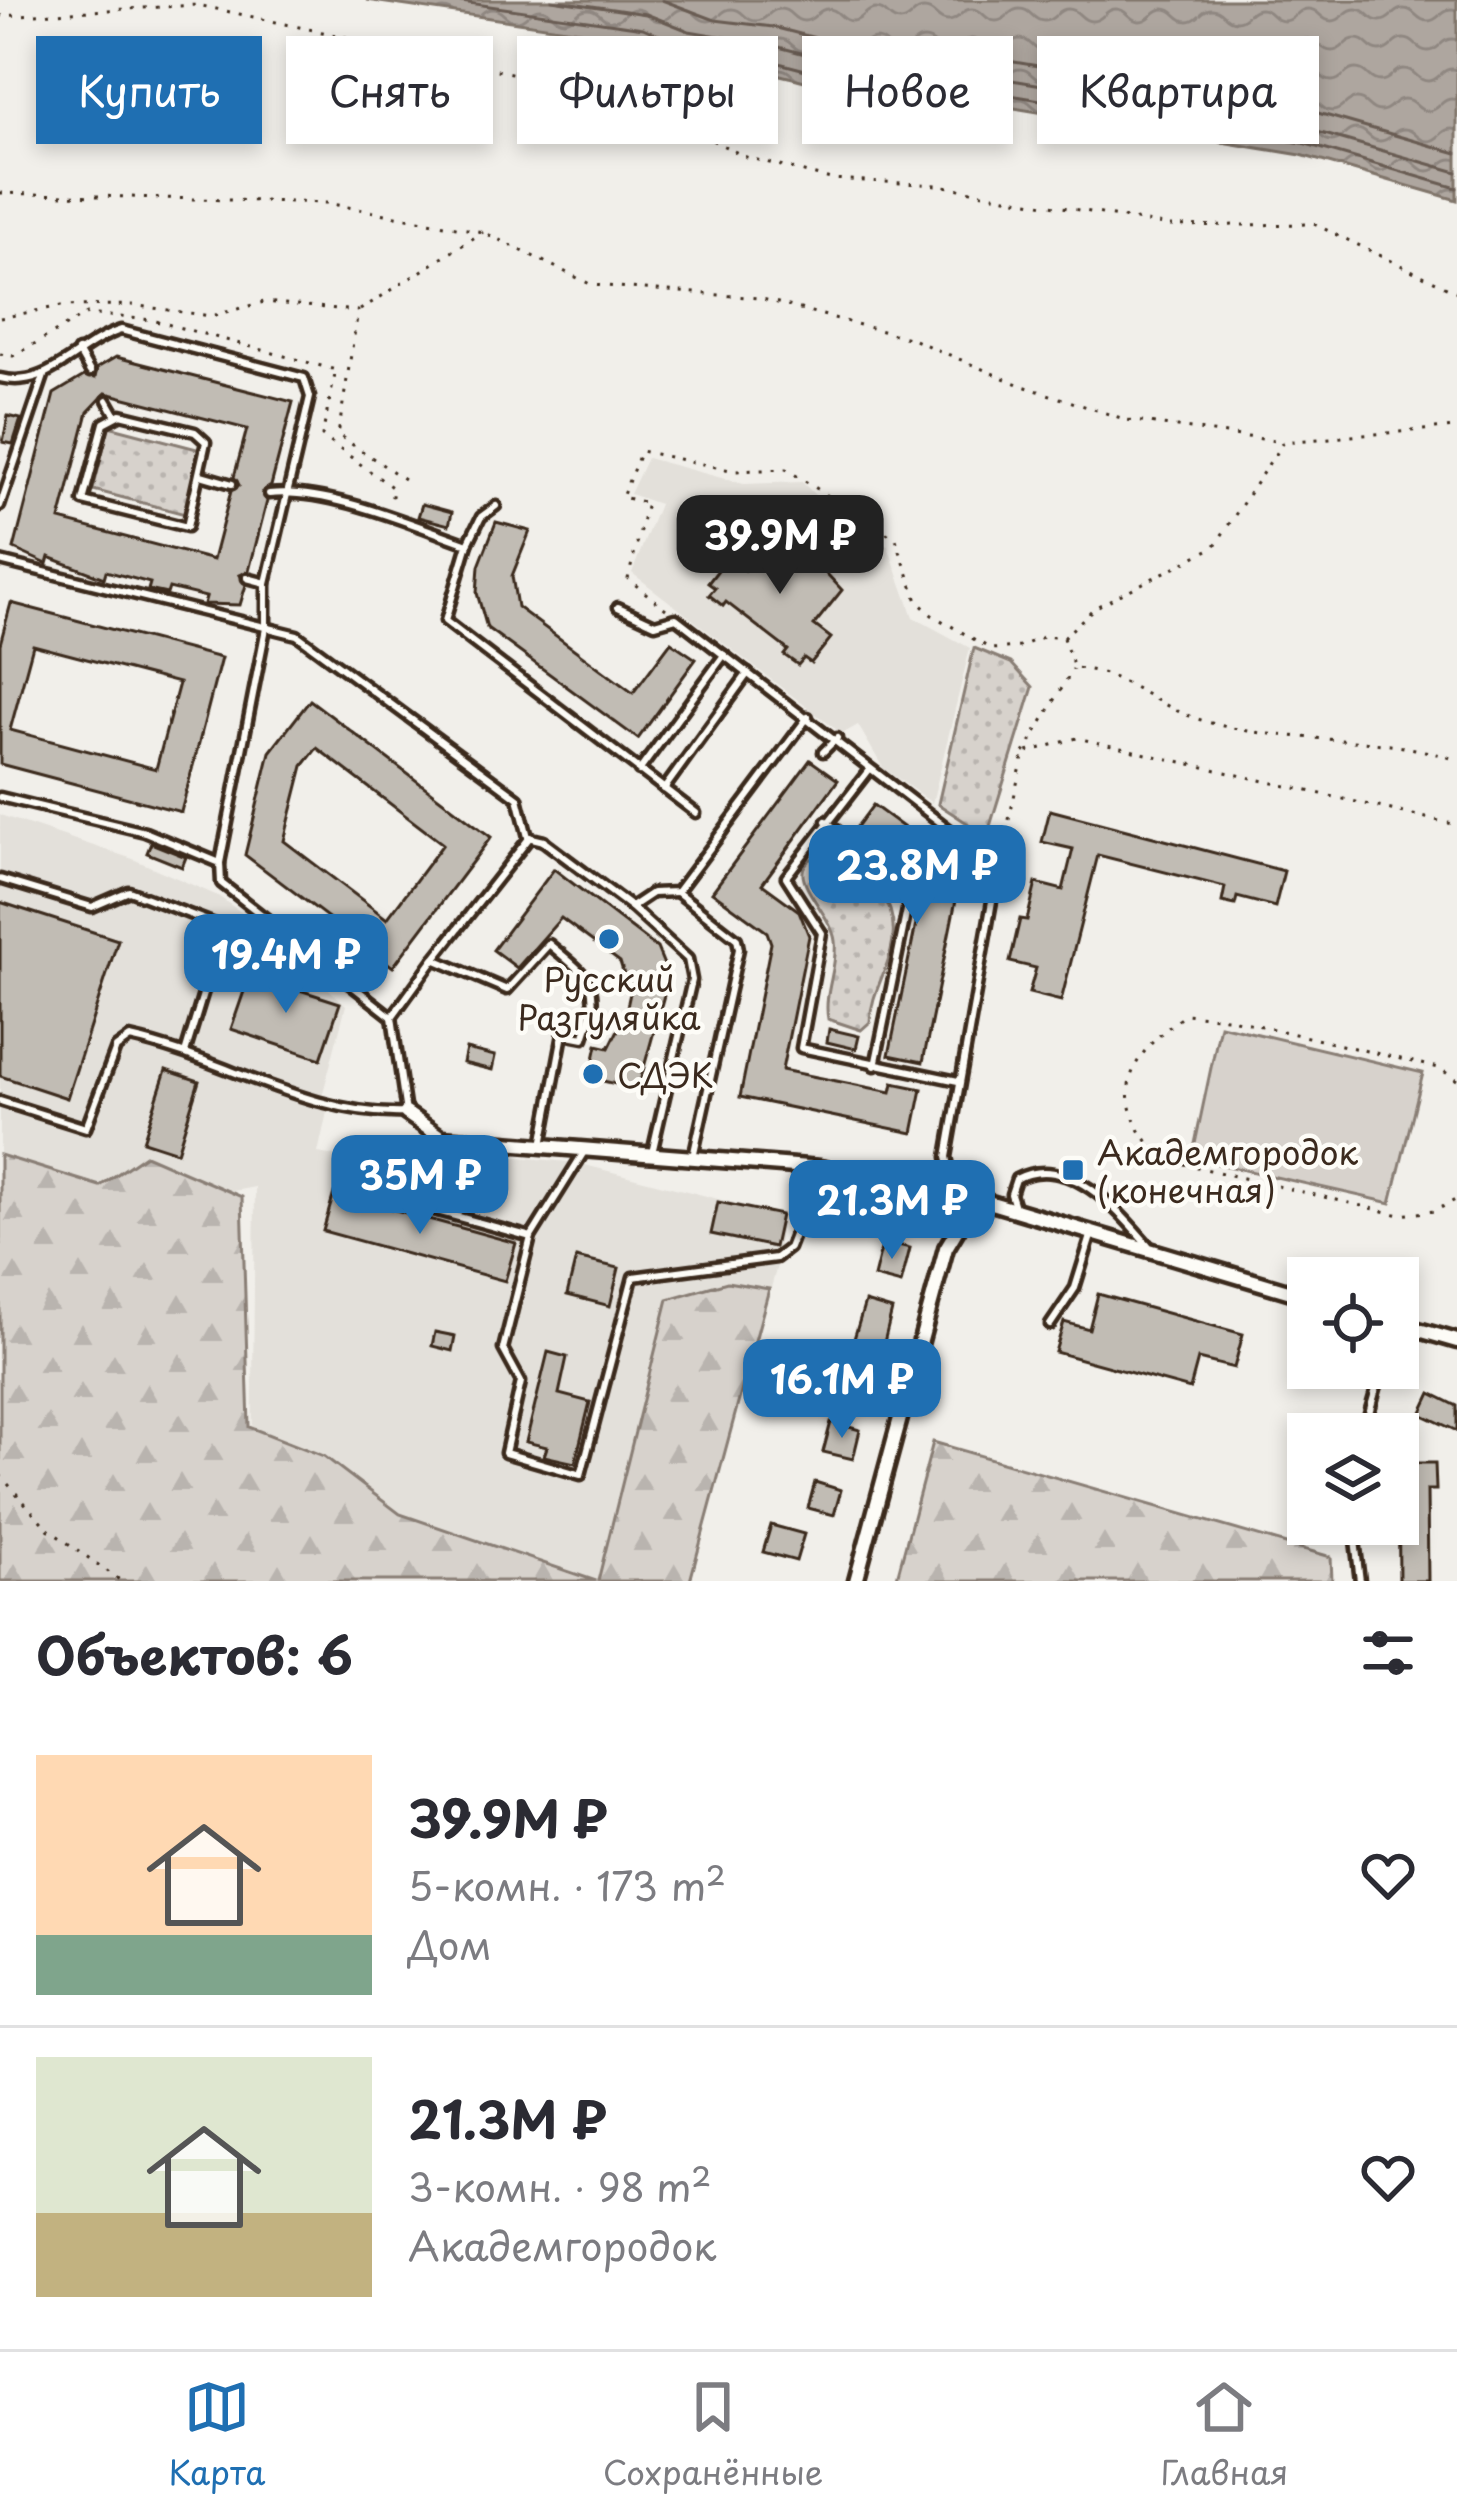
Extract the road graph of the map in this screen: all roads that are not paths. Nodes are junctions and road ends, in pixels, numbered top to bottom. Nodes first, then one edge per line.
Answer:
1 (78, 351) junction
2 (90, 372) dead end
3 (44, 376) junction
4 (2, 378) edge
5 (0, 390) edge
6 (107, 400) dead end
7 (116, 414) junction
8 (201, 475) junction
9 (232, 484) dead end
10 (289, 491) junction
11 (269, 494) dead end
12 (0, 506) edge
13 (496, 506) dead end
14 (468, 544) junction
15 (0, 561) edge
16 (248, 578) dead end
17 (266, 584) junction
18 (619, 608) dead end
19 (266, 628) junction
20 (724, 655) junction
21 (748, 673) junction
22 (808, 717) junction
23 (837, 738) junction
24 (823, 752) dead end
25 (869, 770) junction
26 (639, 771) junction
27 (664, 789) junction
28 (0, 797) edge
29 (696, 814) dead end
30 (826, 821) junction
31 (528, 837) junction
32 (220, 863) junction
33 (0, 879) edge
34 (677, 892) junction
35 (631, 907) junction
36 (434, 958) junction
37 (392, 1017) junction
38 (186, 1050) junction
39 (875, 1066) junction
40 (958, 1082) junction
41 (0, 1101) edge
42 (406, 1113) junction
43 (542, 1145) junction
44 (586, 1149) junction
45 (652, 1153) junction
46 (693, 1157) junction
47 (820, 1168) junction
48 (954, 1192) junction
49 (976, 1198) junction
50 (423, 1207) dead end
51 (1016, 1211) junction
52 (1092, 1233) junction
53 (531, 1238) junction
54 (1154, 1251) junction
55 (1287, 1291) edge
56 (1050, 1325) dead end
57 (1419, 1330) edge
58 (1457, 1341) edge
59 (1356, 1545) edge
60 (856, 1581) edge
61 (1360, 1581) edge

1 - 2 lane
1 - 3 lane
1 - 10 lane
3 - 4 lane
3 - 12 lane
4 - 5 lane
6 - 7 lane
7 - 8 lane
7 - 8 lane
8 - 9 lane
10 - 11 lane
10 - 14 lane
10 - 17 lane
13 - 14 lane
14 - 26 lane
15 - 19 lane
16 - 17 lane
17 - 19 lane
18 - 20 lane
19 - 31 lane
19 - 32 lane
20 - 21 lane
20 - 26 lane
21 - 22 lane
21 - 27 lane
22 - 23 lane
22 - 34 lane
23 - 24 lane
23 - 25 lane
25 - 30 lane
25 - 40 lane
26 - 27 lane
27 - 29 lane
28 - 32 lane
30 - 39 lane
30 - 39 lane
31 - 35 lane
31 - 36 lane
32 - 37 lane
33 - 38 lane
34 - 35 lane
34 - 46 lane
35 - 45 lane
36 - 37 lane
36 - 43 lane
37 - 42 lane
38 - 41 lane
38 - 42 lane
39 - 40 lane
40 - 48 lane
42 - 43 street
43 - 44 street
44 - 45 street
44 - 53 lane
45 - 46 street
46 - 47 street
47 - 48 street
47 - 53 lane
48 - 49 street
49 - 51 street
49 - 60 street
50 - 53 lane
51 - 52 street
51 - 54 lane
52 - 54 street
52 - 56 lane
54 - 55 street
57 - 58 street
59 - 61 lane

